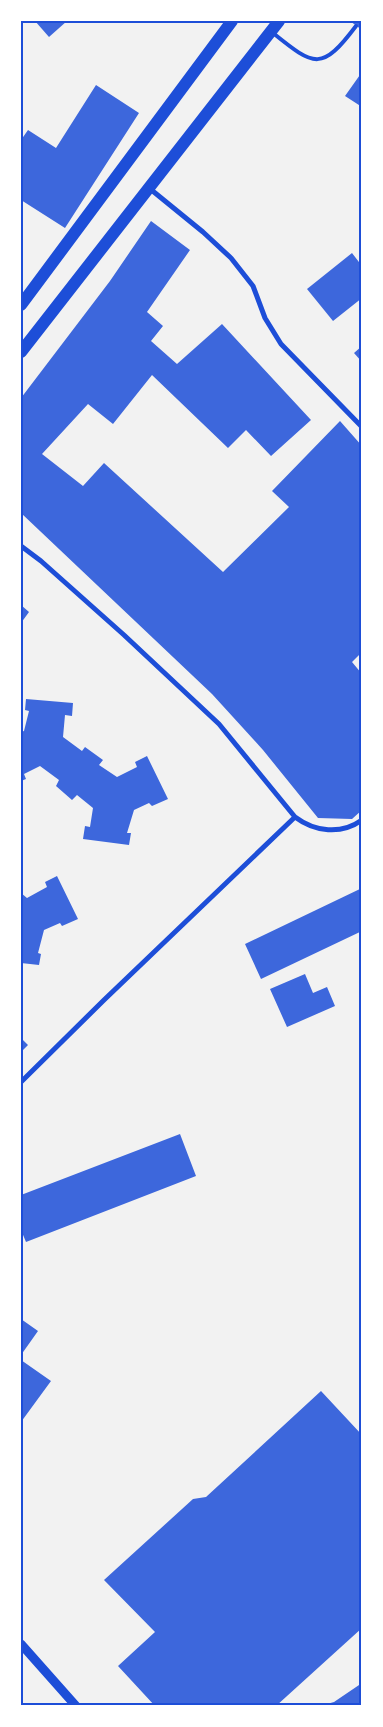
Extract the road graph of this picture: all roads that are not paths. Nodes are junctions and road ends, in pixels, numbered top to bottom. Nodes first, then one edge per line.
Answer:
1 (232, 21) edge
2 (275, 26) edge
3 (356, 26) dead end
4 (149, 188) junction
5 (21, 304) edge
6 (21, 352) edge
7 (362, 427) edge
8 (21, 546) edge
9 (295, 817) junction
10 (362, 820) edge
11 (21, 1082) edge
12 (21, 1644) edge
13 (76, 1706) edge

1 - 5 main road
2 - 3 lane
2 - 4 main road
4 - 6 main road
4 - 7 street
8 - 9 street
9 - 10 street
9 - 11 street
12 - 13 street

